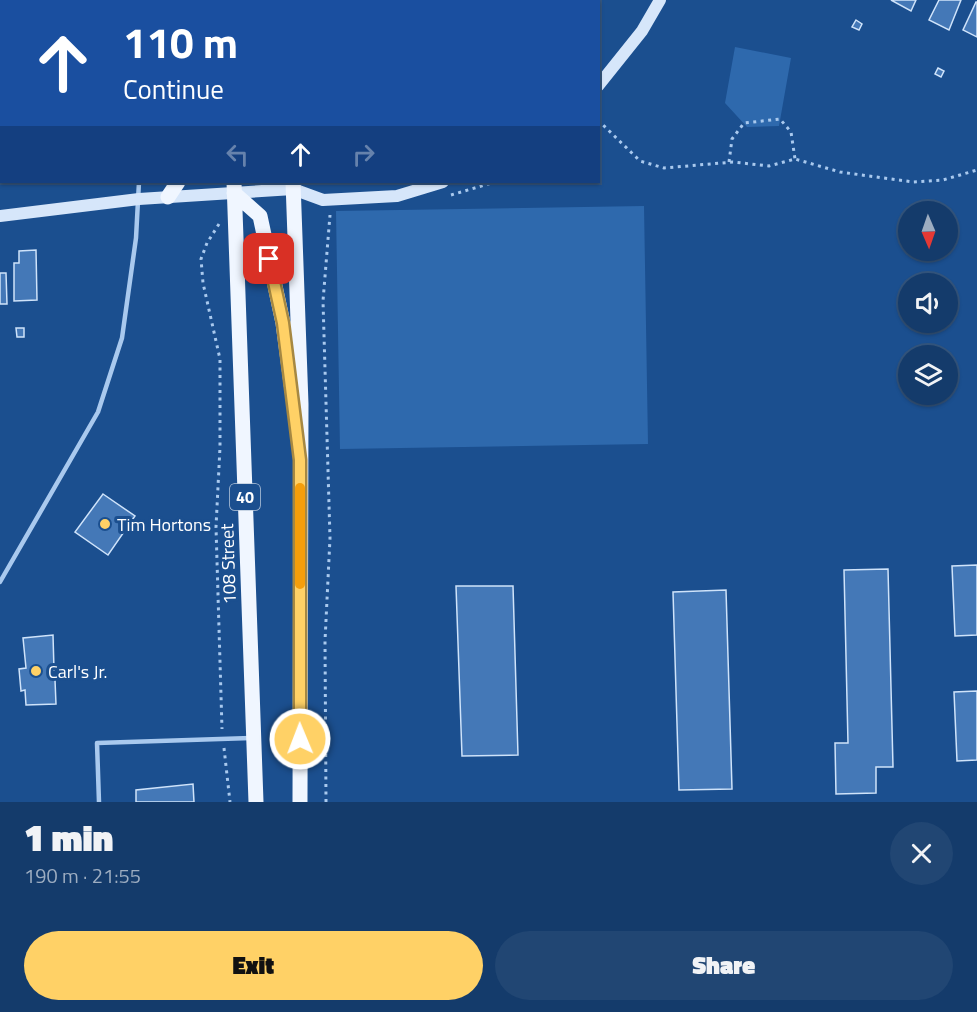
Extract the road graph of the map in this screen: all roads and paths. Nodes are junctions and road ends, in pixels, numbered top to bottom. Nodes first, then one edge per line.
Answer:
1 (660, 0) edge
2 (600, 84) edge
3 (600, 123) edge
4 (795, 159) junction
5 (729, 162) junction
6 (977, 170) edge
7 (139, 183) edge
8 (177, 183) edge
9 (294, 183) edge
10 (440, 183) edge
11 (492, 183) edge
12 (230, 189) edge
13 (450, 195) dead end
14 (168, 197) junction
15 (139, 199) junction
16 (335, 212) dead end
17 (0, 216) edge
18 (300, 460) junction
19 (0, 582) edge
20 (254, 738) junction
21 (223, 739) junction
22 (99, 802) edge
23 (230, 802) edge
24 (256, 802) edge
25 (300, 802) edge
26 (326, 802) edge

1 - 2 street
3 - 5 path
4 - 5 path
4 - 5 path
4 - 6 path
7 - 15 lane
8 - 14 main road
9 - 10 street
9 - 12 street
9 - 18 main road
11 - 13 path
12 - 14 street
12 - 18 main road
12 - 20 main road, 108 Street / 40
12 - 21 path
14 - 15 street
15 - 17 street
15 - 19 lane
16 - 26 path
18 - 25 main road
20 - 21 lane
20 - 24 main road, 108 Street / 40
21 - 22 lane
21 - 23 path

